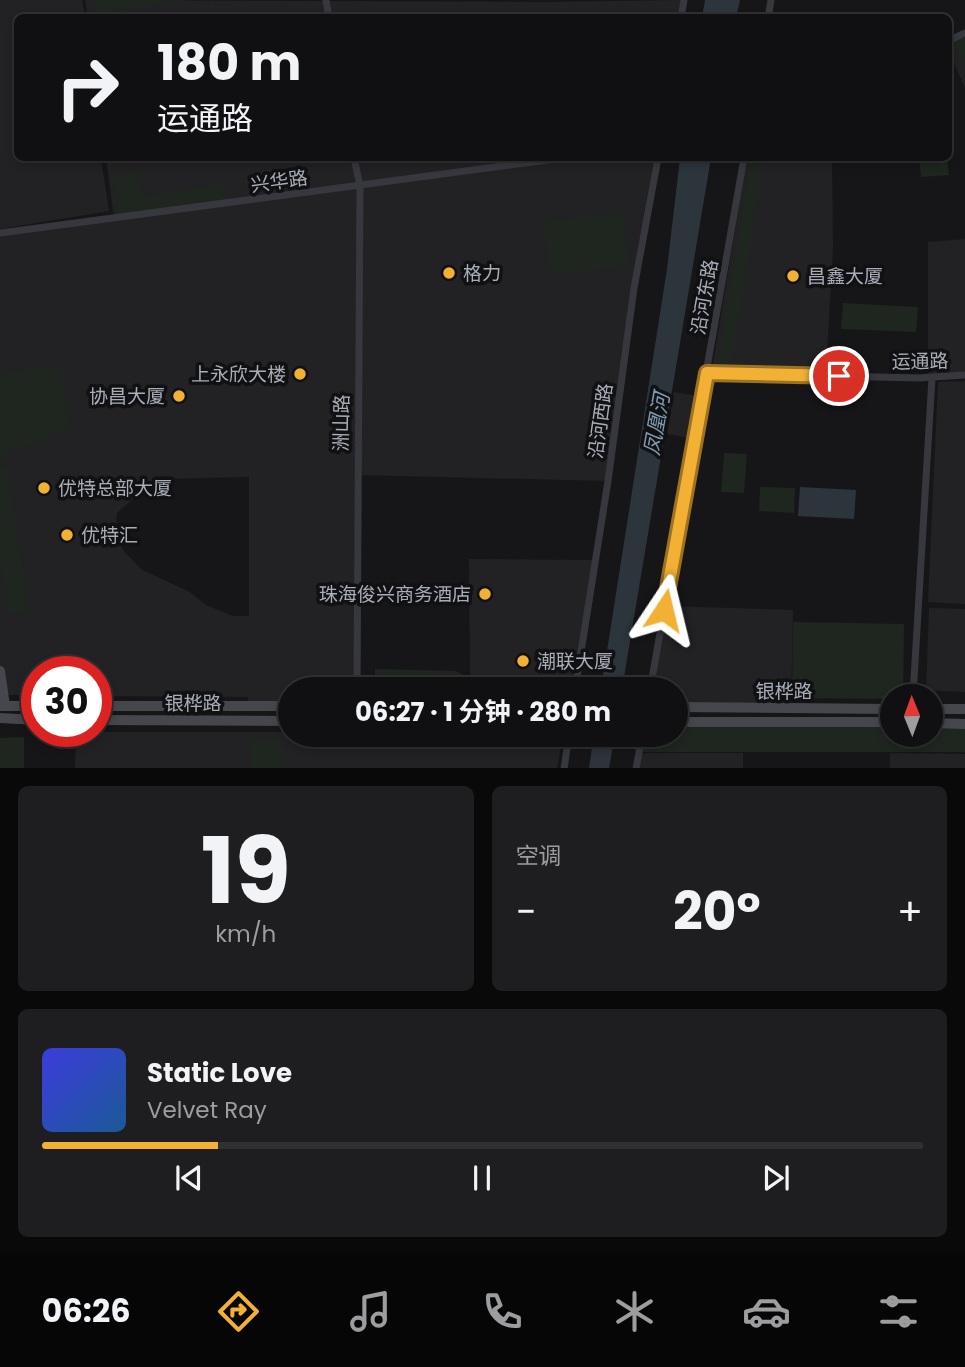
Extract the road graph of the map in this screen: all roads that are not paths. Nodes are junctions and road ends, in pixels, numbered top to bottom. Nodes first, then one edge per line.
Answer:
1 (355, 161) edge
2 (541, 161) edge
3 (657, 161) edge
4 (743, 161) edge
5 (359, 186) junction
6 (0, 233) edge
7 (707, 373) junction
8 (965, 375) edge
9 (932, 377) junction
10 (0, 671) edge
11 (357, 677) edge
12 (577, 677) edge
13 (652, 677) edge
14 (915, 684) edge
15 (3, 706) edge
16 (21, 706) edge
17 (112, 706) edge
18 (278, 706) edge
19 (688, 708) edge
20 (880, 709) edge
21 (943, 709) edge
22 (965, 709) edge
23 (0, 718) edge
24 (21, 719) edge
25 (112, 720) edge
26 (278, 721) edge
27 (688, 722) edge
28 (880, 722) edge
29 (943, 723) edge
30 (965, 724) edge
31 (567, 747) edge
32 (640, 747) edge
33 (564, 768) edge
34 (636, 768) edge

1 - 5 street, 洲山路
2 - 5 street, 兴华路
3 - 12 street, 沿河西路
4 - 7 street, 沿河东路
5 - 6 street, 兴华路
5 - 11 street, 洲山路
7 - 9 street, 运通路
7 - 13 street, 沿河东路
8 - 9 street, 运通路
9 - 14 street
10 - 15 main road
15 - 16 main road
17 - 18 main road, 银桦路
19 - 20 main road, 银桦路
21 - 22 main road
23 - 24 main road
25 - 26 main road, 银桦路
27 - 28 main road, 银桦路
29 - 30 main road
31 - 33 street
32 - 34 street

